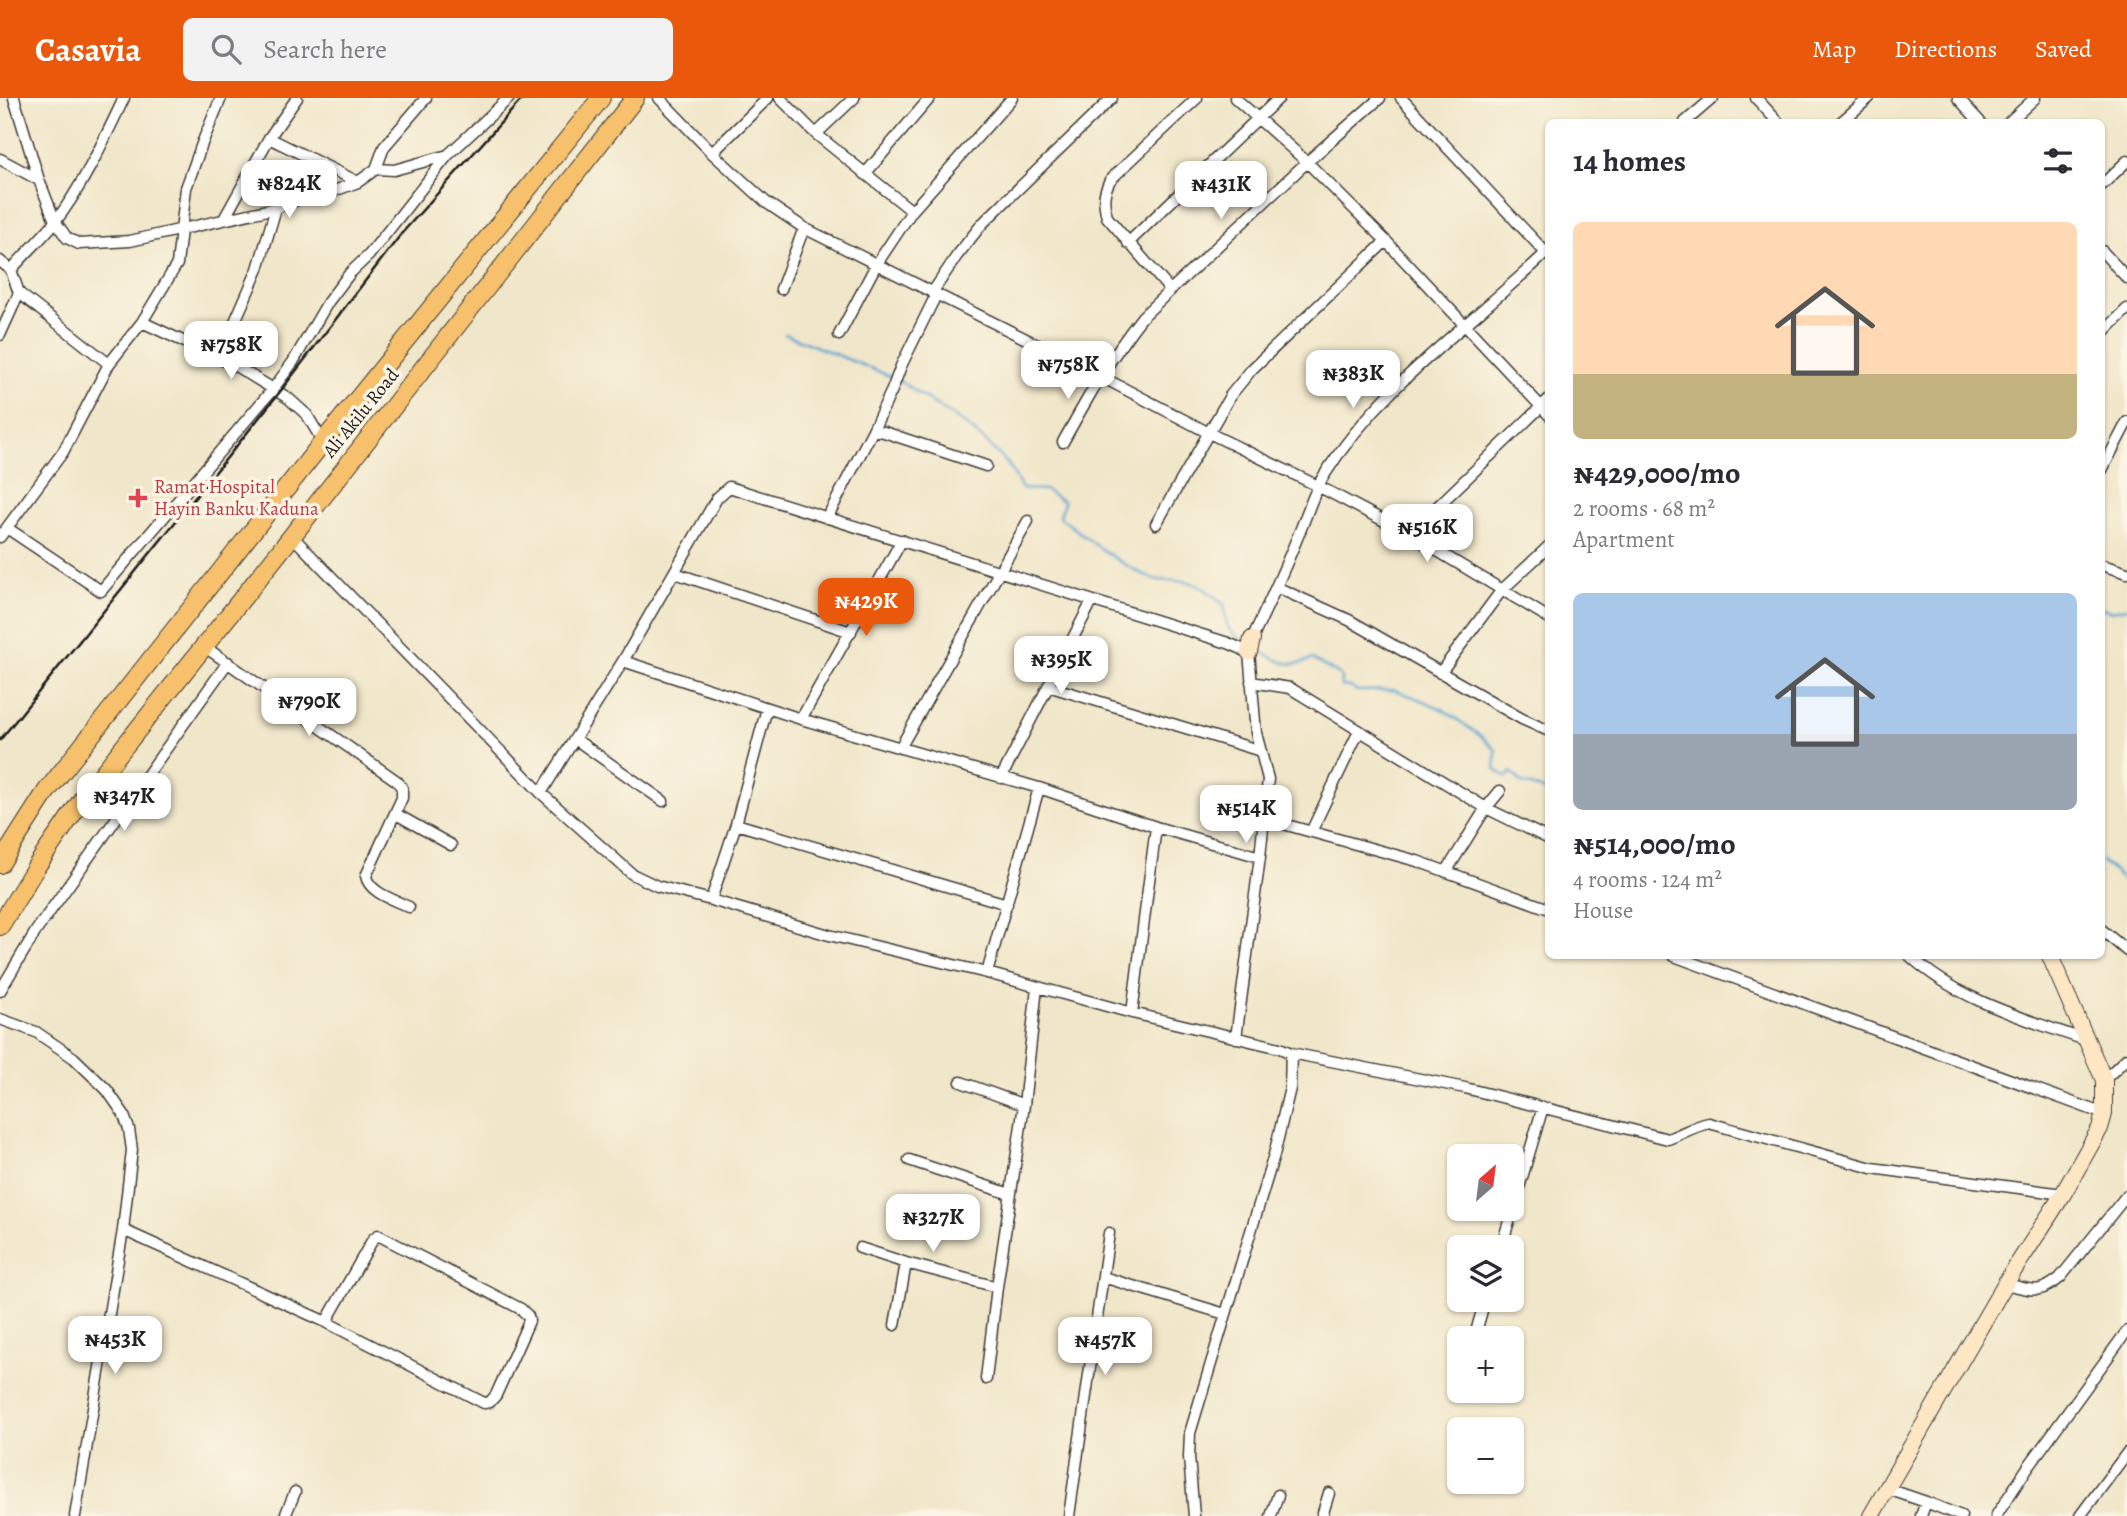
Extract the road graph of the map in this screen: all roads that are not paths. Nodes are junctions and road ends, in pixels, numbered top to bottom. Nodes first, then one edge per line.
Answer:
1 (14, 98) edge
2 (124, 98) edge
3 (221, 98) edge
4 (297, 98) edge
5 (426, 98) edge
6 (509, 98) edge
7 (601, 98) edge
8 (635, 98) edge
9 (659, 98) edge
10 (768, 98) edge
11 (780, 98) edge
12 (854, 98) edge
13 (930, 98) edge
14 (1012, 98) edge
15 (1112, 98) edge
16 (1197, 98) edge
17 (1235, 98) edge
18 (1279, 98) edge
19 (1380, 98) edge
20 (1401, 98) edge
21 (1713, 98) edge
22 (1756, 98) edge
23 (1869, 98) edge
24 (1958, 98) edge
25 (2035, 98) edge
26 (1257, 118) junction
27 (1688, 119) edge
28 (1775, 119) edge
29 (1844, 119) edge
30 (1977, 119) edge
31 (2012, 119) edge
32 (816, 134) junction
33 (269, 138) junction
34 (712, 153) junction
35 (448, 155) junction
36 (0, 159) edge
37 (2127, 161) edge
38 (1307, 162) junction
39 (376, 169) junction
40 (865, 174) junction
41 (39, 180) junction
42 (358, 182) junction
43 (2105, 182) edge
44 (276, 208) junction
45 (912, 211) junction
46 (224, 219) junction
47 (55, 221) junction
48 (804, 228) junction
49 (180, 230) junction
50 (1386, 241) junction
51 (1128, 243) junction
52 (1545, 250) edge
53 (1545, 254) edge
54 (2105, 254) edge
55 (0, 261) edge
56 (876, 265) junction
57 (10, 270) junction
58 (2127, 278) edge
59 (781, 289) dead end
60 (1170, 290) junction
61 (19, 292) junction
62 (934, 294) junction
63 (432, 305) junction
64 (2127, 309) edge
65 (142, 322) junction
66 (1464, 324) junction
67 (457, 326) junction
68 (2105, 331) edge
69 (0, 335) edge
70 (839, 335) dead end
71 (219, 358) junction
72 (108, 364) junction
73 (1101, 376) junction
74 (273, 389) junction
75 (1545, 406) edge
76 (1545, 408) edge
77 (2127, 422) edge
78 (873, 430) junction
79 (1209, 433) junction
80 (323, 442) junction
81 (1063, 442) dead end
82 (2105, 464) edge
83 (986, 466) dead end
84 (1318, 486) junction
85 (827, 518) junction
86 (1028, 521) dead end
87 (1156, 524) dead end
88 (4, 533) edge
89 (1409, 534) junction
90 (292, 536) junction
91 (902, 540) junction
92 (1545, 550) edge
93 (2105, 566) edge
94 (2125, 569) edge
95 (1000, 571) junction
96 (675, 573) junction
97 (1276, 587) junction
98 (1501, 591) junction
99 (1092, 601) junction
100 (1545, 616) edge
101 (851, 632) junction
102 (205, 647) junction
103 (1250, 649) junction
104 (623, 661) junction
105 (228, 662) junction
106 (1440, 673) junction
107 (1251, 681) junction
108 (1048, 686) junction
109 (767, 708) junction
110 (802, 719) junction
111 (1545, 729) edge
112 (1359, 731) junction
113 (575, 739) junction
114 (900, 748) junction
115 (1261, 751) junction
116 (1001, 778) junction
117 (1039, 788) junction
118 (1500, 791) dead end
119 (541, 793) junction
120 (663, 801) dead end
121 (1486, 808) junction
122 (396, 814) junction
123 (1265, 819) junction
124 (736, 824) junction
125 (1156, 827) junction
126 (1311, 832) junction
127 (1545, 837) edge
128 (451, 845) dead end
129 (1260, 857) junction
130 (0, 864) edge
131 (1446, 872) junction
132 (711, 900) junction
133 (1007, 904) junction
134 (409, 907) dead end
135 (1545, 908) edge
136 (0, 926) edge
137 (2105, 932) edge
138 (2126, 949) edge
139 (1682, 959) edge
140 (1913, 959) edge
141 (2051, 959) edge
142 (987, 973) junction
143 (1037, 987) junction
144 (0, 991) edge
145 (1132, 1013) junction
146 (0, 1019) edge
147 (1236, 1038) junction
148 (2088, 1041) junction
149 (1291, 1053) junction
150 (2127, 1058) edge
151 (2104, 1080) junction
152 (961, 1082) dead end
153 (1024, 1105) junction
154 (1543, 1107) junction
155 (2104, 1114) junction
156 (909, 1160) dead end
157 (1010, 1194) junction
158 (2063, 1194) junction
159 (2127, 1195) edge
160 (123, 1230) junction
161 (1109, 1233) dead end
162 (1505, 1235) edge
163 (860, 1248) dead end
164 (906, 1263) junction
165 (1103, 1277) junction
166 (2005, 1284) junction
167 (997, 1287) junction
168 (1226, 1314) junction
169 (326, 1322) junction
170 (895, 1325) dead end
171 (2127, 1331) edge
172 (986, 1379) dead end
173 (2127, 1453) edge
174 (1885, 1488) junction
175 (295, 1492) dead end
176 (1329, 1493) dead end
177 (1278, 1495) dead end
178 (1926, 1502) junction
179 (75, 1516) edge
180 (285, 1516) edge
181 (1069, 1516) edge
182 (1194, 1516) edge
183 (1271, 1516) edge
184 (1322, 1516) edge
185 (1871, 1516) edge
186 (1921, 1516) edge
187 (1961, 1516) edge
188 (1996, 1516) edge
189 (2080, 1516) edge

1 - 41 street
2 - 47 street
3 - 49 street
4 - 33 street
5 - 39 street
6 - 35 street
7 - 63 main road, Ali Akilu Road
8 - 67 main road, Ali Akilu Road
9 - 34 street
10 - 34 street
11 - 32 street
12 - 32 street
13 - 40 street
14 - 45 street
15 - 62 street
16 - 51 street
17 - 26 street
18 - 26 street
19 - 38 street
20 - 52 street
21 - 27 street
22 - 28 street
23 - 29 street
24 - 30 street
25 - 31 street
26 - 38 street
26 - 51 street
32 - 40 street
33 - 42 street
33 - 46 street
34 - 48 street
35 - 39 street
35 - 74 street
36 - 41 street
37 - 43 street
38 - 50 street
38 - 60 street
39 - 42 street
40 - 45 street
41 - 47 street
42 - 44 street
44 - 46 street
44 - 71 street
45 - 56 street
46 - 49 street
47 - 49 street
47 - 57 street
48 - 56 street
48 - 59 street
49 - 65 street
50 - 66 street
50 - 79 street
51 - 60 street
53 - 66 street
54 - 58 street
55 - 57 street
56 - 62 street
56 - 70 street
57 - 61 street
60 - 73 street
61 - 69 street
61 - 72 street
62 - 73 street
62 - 78 street
63 - 67 main road
63 - 80 main road, Ali Akilu Road
64 - 68 street
65 - 71 street
65 - 72 street
66 - 75 street
66 - 84 street
67 - 90 main road, Ali Akilu Road
71 - 74 street
72 - 88 street
73 - 79 street
73 - 81 street
74 - 80 street
74 - 88 street
76 - 89 street
77 - 82 street
78 - 83 street
78 - 85 street
79 - 84 street
79 - 87 street
80 - 130 main road, Ali Akilu Road
84 - 89 street
84 - 97 street
85 - 91 street
85 - 96 street
86 - 95 street
89 - 98 street
90 - 102 main road, Ali Akilu Road
90 - 119 street
91 - 95 street
91 - 101 street
92 - 98 street
93 - 94 street
95 - 99 street
95 - 114 street
96 - 101 street
96 - 104 street
97 - 103 street
97 - 106 street
98 - 100 street
98 - 106 street
99 - 103 street
99 - 108 street
101 - 110 street
102 - 105 street
102 - 136 main road, Ali Akilu Road
103 - 107 street
104 - 109 street
104 - 113 street
105 - 122 street
105 - 144 street
106 - 111 street
107 - 112 street
107 - 115 street
108 - 115 street
108 - 116 street
109 - 110 street
109 - 124 street
110 - 114 street
112 - 121 street
112 - 126 street
113 - 119 street
113 - 120 street
114 - 116 street
115 - 123 street
116 - 117 street
117 - 125 street
117 - 133 street
118 - 121 street
119 - 132 street
121 - 127 street
121 - 131 street
122 - 128 street
122 - 134 street
123 - 126 street
123 - 129 street
124 - 132 street
124 - 133 street
125 - 129 street
125 - 145 street
126 - 131 street
129 - 147 street
131 - 135 street
132 - 142 street
133 - 142 street
137 - 138 street
139 - 155 street
140 - 148 street
141 - 148 street
142 - 143 street
143 - 145 street
143 - 153 street
145 - 147 street
146 - 160 street
147 - 149 street
148 - 151 street
149 - 154 street
149 - 168 street
150 - 151 street
151 - 155 street
152 - 153 street
153 - 157 street
154 - 158 street
154 - 162 street
155 - 158 street
156 - 157 street
157 - 167 street
158 - 166 street
159 - 166 street
160 - 169 street
160 - 179 street
161 - 165 street
163 - 164 street
164 - 167 street
164 - 170 street
165 - 168 street
165 - 181 street
166 - 174 street
167 - 172 street
168 - 182 street
169 - 169 street
171 - 188 street
173 - 189 street
174 - 178 street
174 - 185 street
175 - 180 street
176 - 184 street
177 - 183 street
178 - 186 street
178 - 187 street

